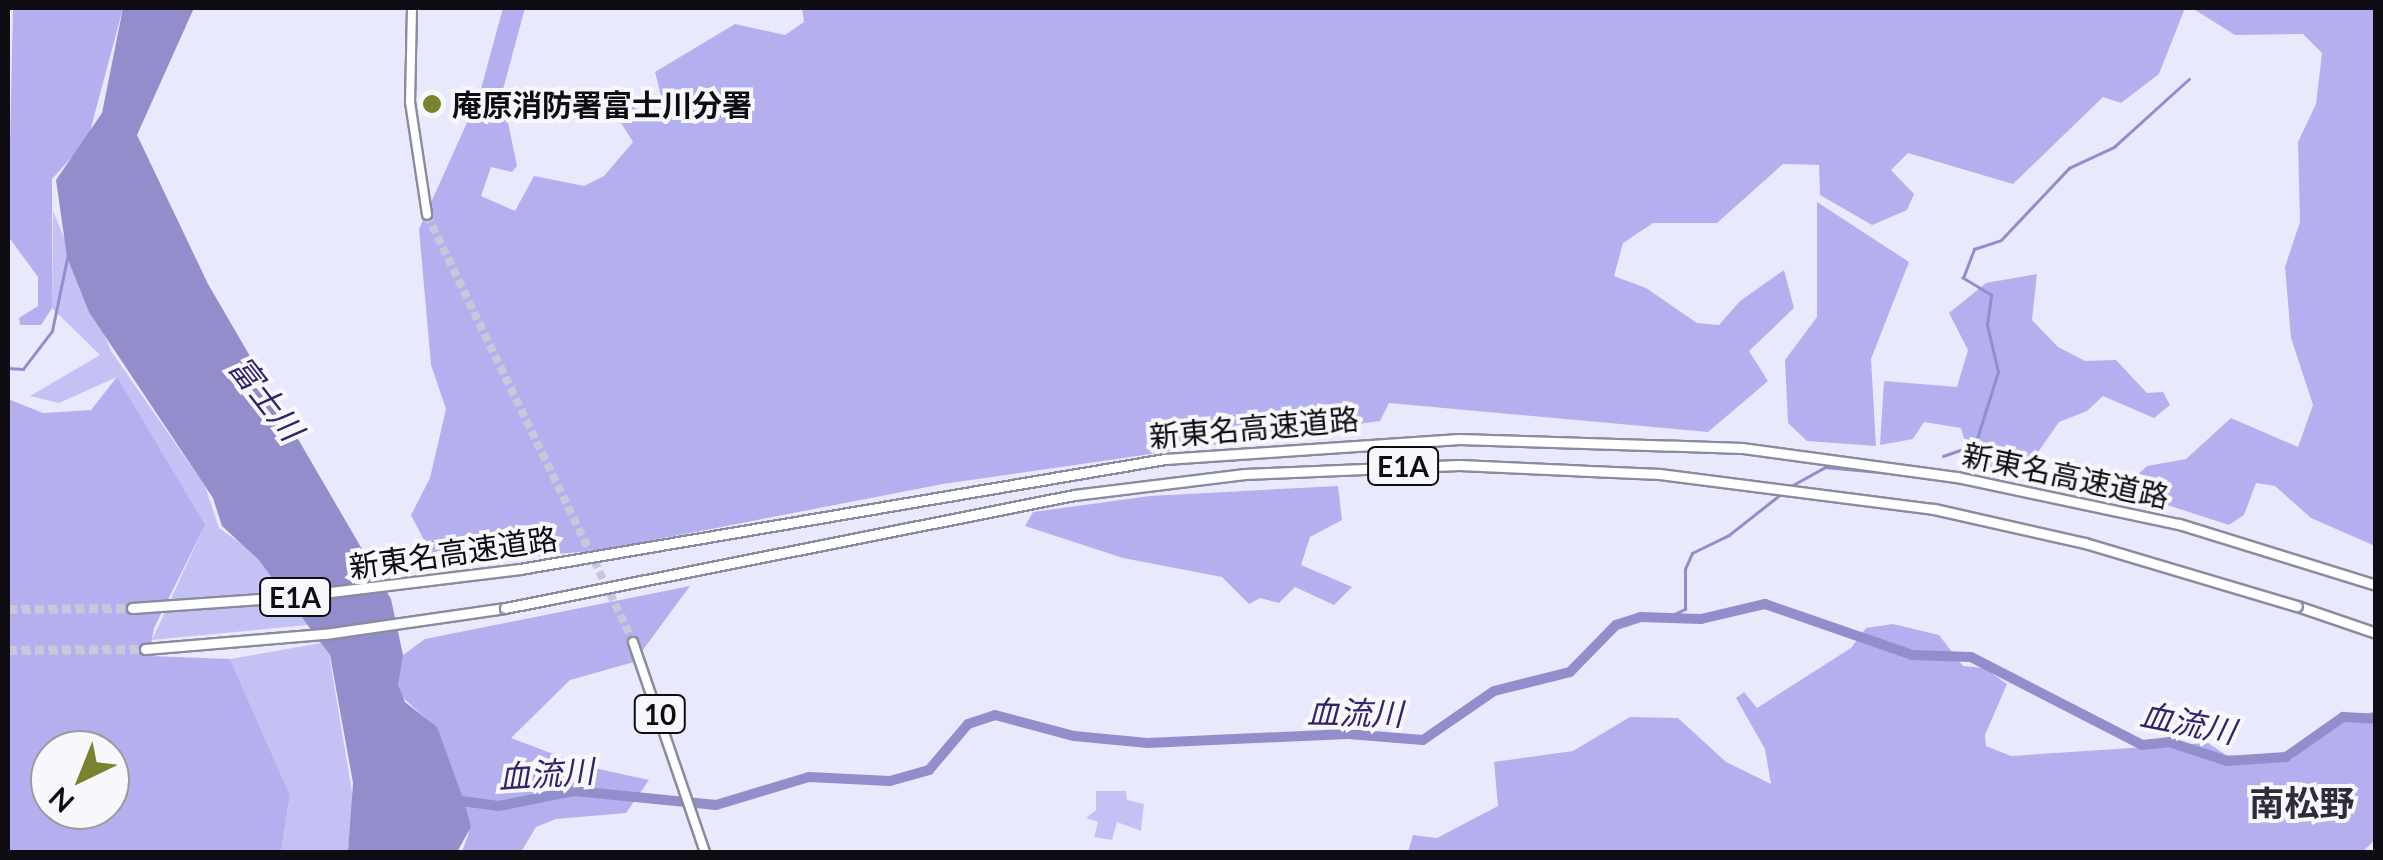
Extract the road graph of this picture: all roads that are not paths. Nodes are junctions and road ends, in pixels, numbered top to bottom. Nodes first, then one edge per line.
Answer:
1 (412, 8) edge
2 (427, 214) tunnel mouth
3 (2376, 585) edge
4 (132, 608) tunnel mouth
5 (2376, 634) edge
6 (633, 642) tunnel mouth
7 (145, 649) tunnel mouth
8 (705, 852) edge

1 - 2 main road
3 - 4 highway, 新東名高速道路 / E1A
5 - 7 highway, 新東名高速道路 / E1A, bridge
6 - 8 main road, 10

